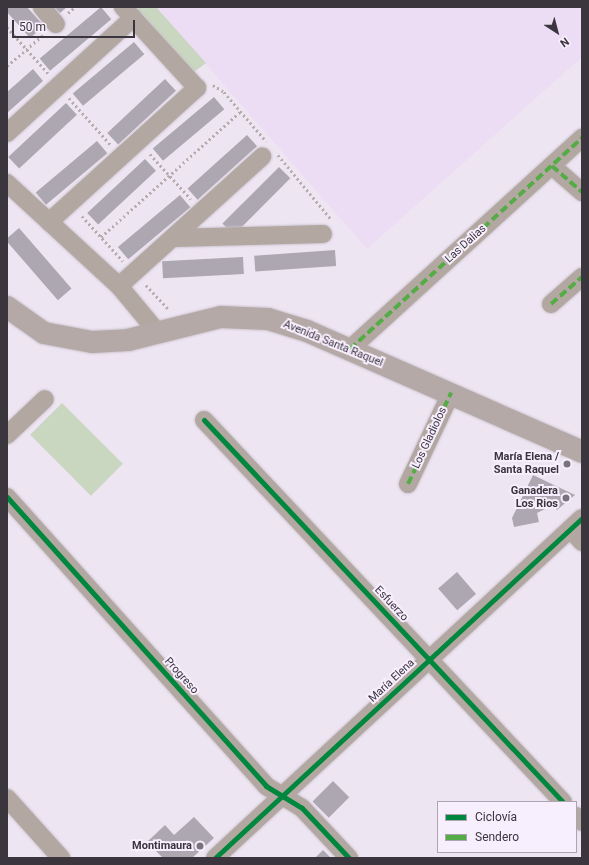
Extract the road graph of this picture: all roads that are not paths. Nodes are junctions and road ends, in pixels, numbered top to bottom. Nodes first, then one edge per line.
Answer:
1 (42, 7) edge
2 (128, 13) edge
3 (56, 24) road end
4 (7, 133) edge
5 (582, 138) edge
6 (262, 157) dead end
7 (552, 166) junction
8 (7, 183) edge
9 (582, 192) edge
10 (49, 222) junction
11 (323, 234) dead end
12 (173, 238) junction
13 (581, 280) edge
14 (119, 286) junction
15 (551, 304) dead end
16 (7, 308) edge
17 (158, 333) junction
18 (350, 349) junction
19 (451, 393) junction
20 (45, 399) dead end
21 (204, 420) dead end
22 (7, 435) edge
23 (582, 452) edge
24 (408, 484) dead end
25 (7, 497) edge
26 (578, 530) edge
27 (429, 660) junction
28 (282, 796) junction
29 (7, 798) edge
30 (562, 801) edge
31 (61, 858) edge
32 (215, 858) edge
33 (349, 858) edge

1 - 3 street
2 - 4 street
2 - 10 street
5 - 7 street, Las Dalias
6 - 12 street
7 - 9 street
7 - 18 street, Las Dalias
8 - 10 street
10 - 14 street
11 - 12 street
12 - 14 street
13 - 15 street
14 - 17 street
16 - 17 main road, Avenida Santa Raquel
17 - 18 main road, Avenida Santa Raquel
18 - 19 main road, Avenida Santa Raquel
19 - 23 main road, Avenida Santa Raquel
19 - 24 street, Los Gladiolos
20 - 22 street
21 - 27 street, Esfuerzo
25 - 28 street, Progreso
26 - 27 street, María Elena
27 - 28 street, María Elena
27 - 30 street, Esfuerzo
28 - 32 street, María Elena
28 - 33 street, Progreso
29 - 31 street

